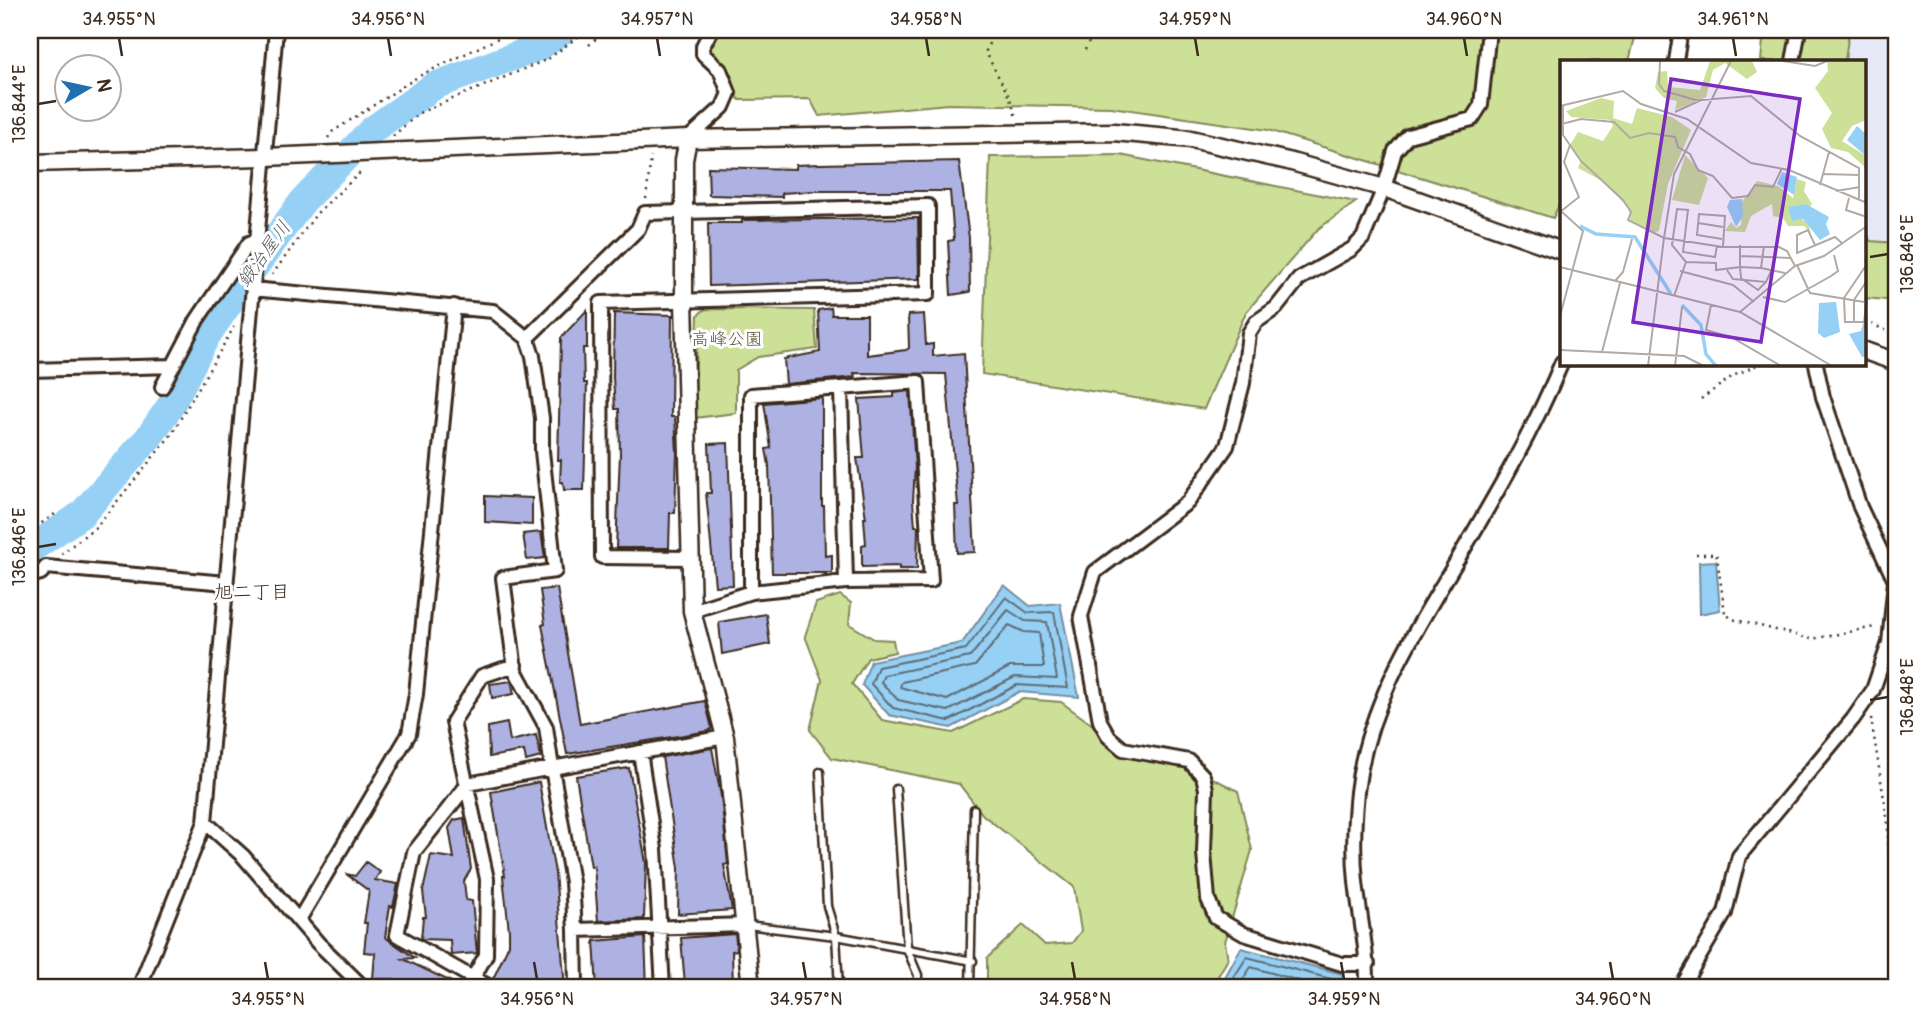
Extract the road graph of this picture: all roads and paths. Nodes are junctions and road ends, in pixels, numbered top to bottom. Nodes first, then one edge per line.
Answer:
1 (276, 30) edge
2 (514, 30) edge
3 (606, 30) edge
4 (711, 30) edge
5 (994, 30) edge
6 (1110, 30) edge
7 (1489, 30) edge
8 (1681, 30) edge
9 (1799, 30) edge
10 (589, 45) dead end
11 (1084, 50) dead end
12 (1676, 60) edge
13 (1793, 60) edge
14 (1018, 134) junction
15 (688, 139) junction
16 (652, 140) junction
17 (326, 155) junction
18 (265, 157) junction
19 (30, 163) edge
20 (1384, 188) junction
21 (645, 213) junction
22 (684, 213) junction
23 (256, 244) junction
24 (1560, 250) edge
25 (252, 288) junction
26 (684, 300) junction
27 (454, 306) junction
28 (250, 311) junction
29 (1867, 322) edge
30 (1896, 335) edge
31 (527, 338) junction
32 (1867, 352) edge
33 (1896, 362) edge
34 (173, 366) junction
35 (1560, 366) edge
36 (1755, 366) edge
37 (1816, 366) edge
38 (30, 370) edge
39 (162, 387) dead end
40 (841, 388) junction
41 (1701, 399) dead end
42 (55, 513) dead end
43 (30, 531) edge
44 (1696, 554) dead end
45 (690, 558) junction
46 (46, 567) junction
47 (30, 576) edge
48 (846, 582) junction
49 (226, 583) junction
50 (751, 593) junction
51 (692, 611) junction
52 (1891, 623) junction
53 (514, 664) junction
54 (1865, 702) junction
55 (725, 737) junction
56 (639, 752) junction
57 (552, 768) junction
58 (820, 772) dead end
59 (468, 784) junction
60 (896, 789) dead end
61 (974, 809) dead end
62 (205, 822) junction
63 (1896, 872) edge
64 (300, 918) junction
65 (747, 925) junction
66 (661, 928) junction
67 (575, 930) junction
68 (836, 936) junction
69 (907, 949) junction
70 (973, 961) junction
71 (1368, 964) junction
72 (473, 978) junction
73 (352, 984) edge
74 (139, 988) edge
75 (365, 988) edge
76 (492, 988) edge
77 (576, 988) edge
78 (663, 988) edge
79 (751, 988) edge
80 (839, 988) edge
81 (918, 988) edge
82 (970, 988) edge
83 (1367, 988) edge
84 (1681, 988) edge

1 - 18 street
2 - 17 path
3 - 10 path
4 - 15 street
5 - 14 path
6 - 11 path
7 - 20 street
8 - 12 street
9 - 13 street
14 - 15 street
14 - 20 street
15 - 16 street
15 - 22 street
16 - 17 street
16 - 21 path
17 - 18 street
18 - 19 street
18 - 23 street
20 - 24 street
20 - 71 street
21 - 22 street
21 - 31 street
22 - 26 street
22 - 26 street
23 - 25 street
23 - 34 street
25 - 27 street
25 - 28 street
26 - 45 street
26 - 45 street
27 - 31 street
27 - 64 street
28 - 46 path
28 - 49 street
29 - 30 path
31 - 53 street
32 - 33 street
34 - 38 street
34 - 39 street
35 - 71 street
36 - 41 path
37 - 52 street
40 - 48 street
40 - 48 street
40 - 50 street
42 - 43 path
44 - 52 path
45 - 51 street
46 - 47 street
46 - 49 street
48 - 50 street
49 - 62 street
50 - 51 street
51 - 55 street
52 - 54 street
53 - 57 street
53 - 59 street
54 - 63 path
54 - 84 street
55 - 56 street
55 - 65 street
56 - 57 street
56 - 66 street
57 - 59 street
57 - 67 street
58 - 68 lane
59 - 72 street
59 - 72 street
60 - 69 lane
61 - 70 lane
62 - 64 street
62 - 74 street
64 - 73 street
65 - 66 street
65 - 68 lane
65 - 79 street
66 - 67 street
66 - 78 street
67 - 77 street
68 - 69 lane
68 - 80 lane
69 - 70 lane
69 - 81 lane
70 - 82 lane
71 - 83 street
72 - 76 street
73 - 75 street

